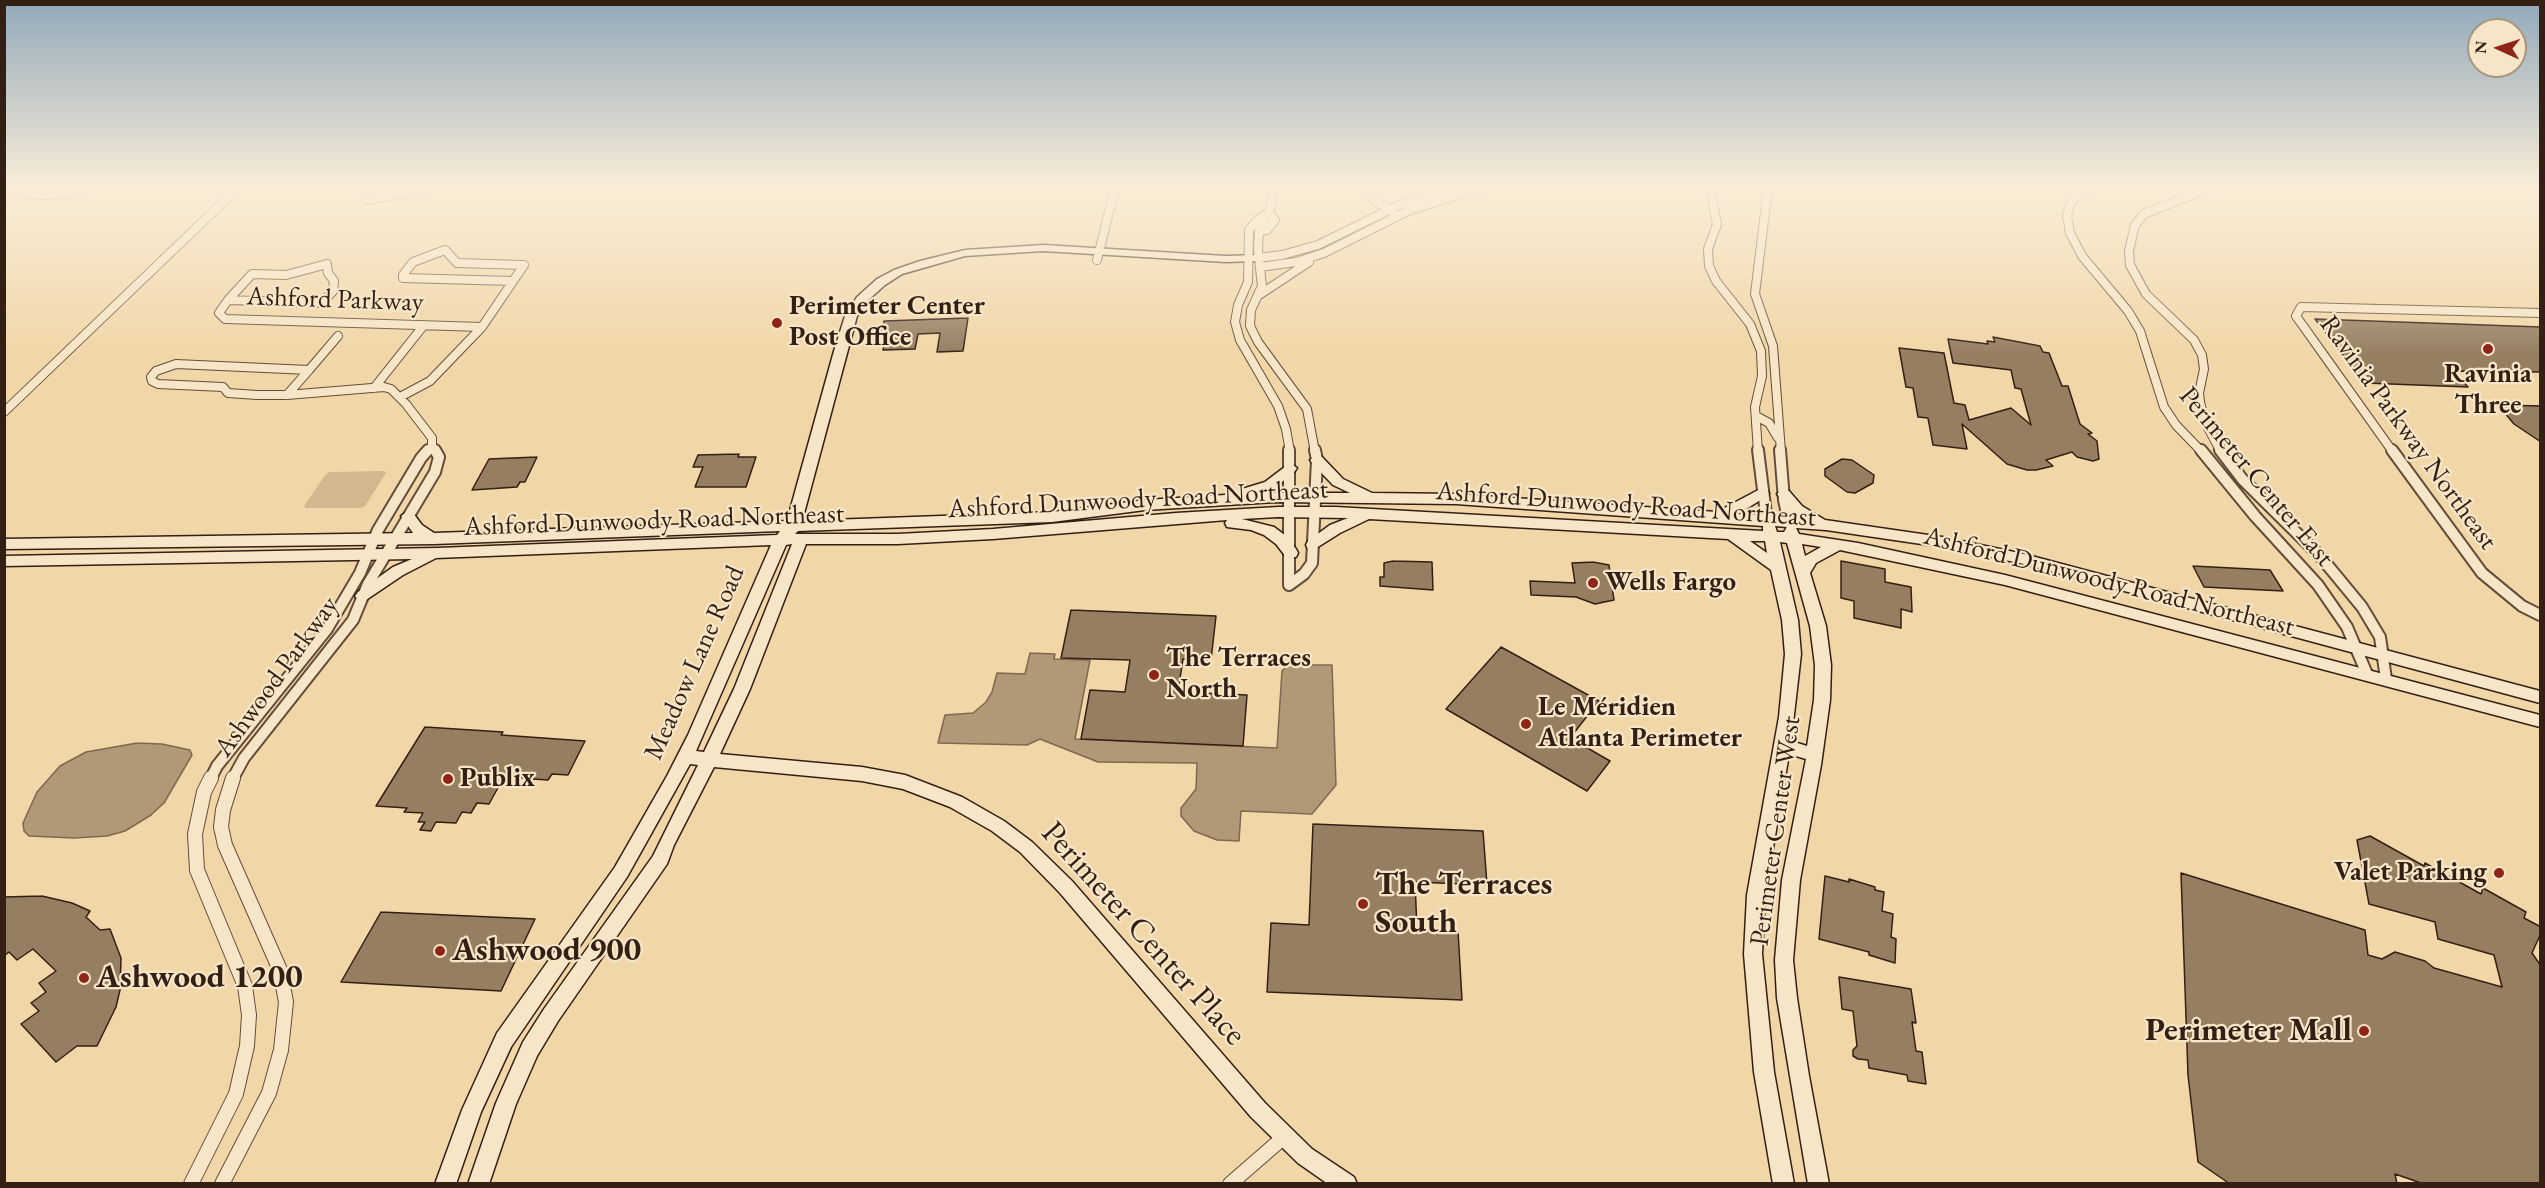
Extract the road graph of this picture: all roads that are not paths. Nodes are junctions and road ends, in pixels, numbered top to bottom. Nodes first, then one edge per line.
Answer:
1 (180, 243) edge
2 (1101, 243) edge
3 (1251, 243) edge
4 (1257, 243) edge
5 (1319, 243) edge
6 (1347, 243) edge
7 (1710, 243) edge
8 (1761, 243) edge
9 (2075, 243) edge
10 (2130, 243) edge
11 (1098, 255) junction
12 (1317, 256) junction
13 (1253, 263) junction
14 (513, 281) junction
15 (1257, 297) junction
16 (228, 300) junction
17 (1739, 309) junction
18 (2541, 314) edge
19 (424, 325) junction
20 (482, 327) junction
21 (338, 336) dead end
22 (1774, 360) junction
23 (309, 370) junction
24 (374, 388) junction
25 (287, 395) junction
26 (400, 397) junction
27 (4, 412) edge
28 (1756, 416) junction
29 (432, 446) junction
30 (1782, 446) junction
31 (1317, 460) junction
32 (2231, 466) junction
33 (1290, 468) junction
34 (2229, 482) junction
35 (1762, 493) junction
36 (1784, 494) junction
37 (1377, 496) junction
38 (1291, 497) junction
39 (2261, 498) junction
40 (1314, 505) junction
41 (1095, 512) junction
42 (1290, 512) junction
43 (1367, 514) junction
44 (408, 516) junction
45 (1715, 517) junction
46 (1176, 518) junction
47 (1767, 522) junction
48 (1789, 523) junction
49 (1826, 525) junction
50 (797, 533) junction
51 (1733, 536) junction
52 (1771, 537) junction
53 (1793, 538) junction
54 (394, 540) junction
55 (780, 541) junction
56 (4, 544) edge
57 (1313, 545) junction
58 (1838, 545) junction
59 (436, 546) junction
60 (371, 547) junction
61 (1291, 553) junction
62 (386, 554) junction
63 (4, 561) edge
64 (1777, 567) junction
65 (1803, 573) junction
66 (363, 596) junction
67 (2541, 615) edge
68 (2358, 648) junction
69 (2384, 655) junction
70 (2367, 674) junction
71 (2386, 679) junction
72 (2541, 697) edge
73 (2541, 721) edge
74 (1783, 746) junction
75 (1814, 754) junction
76 (685, 758) junction
77 (709, 760) junction
78 (1284, 1137) junction
79 (191, 1184) edge
80 (222, 1184) edge
81 (445, 1184) edge
82 (478, 1184) edge
83 (1230, 1184) edge
84 (1347, 1184) edge
85 (1784, 1184) edge
86 (1819, 1184) edge

1 - 27 street
2 - 11 street
3 - 13 street
4 - 13 street
5 - 13 street
6 - 12 street
7 - 17 street
8 - 22 street
9 - 34 street, Perimeter Center East
10 - 32 street, Perimeter Center East
11 - 13 main road, Meadow Lane Road
11 - 50 main road, Meadow Lane Road
12 - 13 street
12 - 15 street
13 - 15 street
13 - 33 street
14 - 14 street, Ashford Parkway
14 - 20 street
15 - 31 street
16 - 16 street, Ashford Parkway
16 - 19 street, Ashford Parkway
17 - 22 street
17 - 28 street
18 - 67 street, Ravinia Parkway Northeast
19 - 20 street, Ashford Parkway
19 - 24 street
20 - 26 street
21 - 23 street, Ashford Parkway
22 - 30 street
23 - 25 street, Ashford Parkway
23 - 25 street
24 - 25 street
24 - 26 street
26 - 29 street
28 - 30 street
28 - 35 street
29 - 44 street
29 - 60 street
30 - 36 street
31 - 37 main road
31 - 40 street
32 - 34 street
32 - 39 street, Perimeter Center East
33 - 38 street
33 - 41 main road
34 - 39 street
34 - 68 street, Perimeter Center East
35 - 45 main road
35 - 47 street
36 - 48 street
36 - 49 main road
37 - 40 main road, Ashford Dunwoody Road Northeast
37 - 45 main road, Ashford Dunwoody Road Northeast
38 - 40 main road, Ashford Dunwoody Road Northeast
38 - 41 main road, Ashford Dunwoody Road Northeast
38 - 42 street
39 - 69 street, Perimeter Center East
40 - 42 main road, Ashford Dunwoody Road Northeast
40 - 43 main road, Ashford Dunwoody Road Northeast
40 - 57 street
41 - 50 main road, Ashford Dunwoody Road Northeast
42 - 46 main road, Ashford Dunwoody Road Northeast
42 - 61 street
43 - 51 main road, Ashford Dunwoody Road Northeast
43 - 57 main road
44 - 54 street
44 - 59 main road
45 - 47 main road, Ashford Dunwoody Road Northeast
46 - 50 main road, Ashford Dunwoody Road Northeast
46 - 61 main road
47 - 48 main road, Ashford Dunwoody Road Northeast
47 - 52 main road, Perimeter Center West
48 - 49 main road, Ashford Dunwoody Road Northeast
48 - 53 main road, Perimeter Center West
49 - 68 main road, Ashford Dunwoody Road Northeast
50 - 55 main road, Ashford Dunwoody Road Northeast
50 - 59 main road, Ashford Dunwoody Road Northeast
50 - 77 main road, Meadow Lane Road
51 - 52 main road, Ashford Dunwoody Road Northeast
51 - 64 main road
52 - 53 main road, Ashford Dunwoody Road Northeast
52 - 64 main road, Perimeter Center West
53 - 58 main road, Ashford Dunwoody Road Northeast
53 - 65 main road, Perimeter Center West
54 - 59 main road, Ashford Dunwoody Road Northeast
54 - 60 main road, Ashford Dunwoody Road Northeast
54 - 62 street, Ashwood Parkway
55 - 59 main road, Ashford Dunwoody Road Northeast
55 - 76 main road, Meadow Lane Road
56 - 60 main road, Ashford Dunwoody Road Northeast
57 - 61 street
58 - 65 main road
58 - 70 main road, Ashford Dunwoody Road Northeast
59 - 62 main road, Ashford Dunwoody Road Northeast
59 - 66 main road
60 - 62 main road, Ashford Dunwoody Road Northeast
60 - 63 main road, Ashford Dunwoody Road Northeast
60 - 79 street, Ashwood Parkway
62 - 66 street, Ashwood Parkway
64 - 74 main road, Perimeter Center West
65 - 75 main road, Perimeter Center West
66 - 80 street, Ashwood Parkway
68 - 69 main road, Ashford Dunwoody Road Northeast
68 - 70 street, Perimeter Center East
69 - 71 street, Perimeter Center East
69 - 72 main road, Ashford Dunwoody Road Northeast
70 - 71 main road, Ashford Dunwoody Road Northeast
71 - 73 main road, Ashford Dunwoody Road Northeast
74 - 75 main road
74 - 85 main road, Perimeter Center West
75 - 86 main road, Perimeter Center West
76 - 77 main road, Perimeter Center Place
76 - 81 main road, Meadow Lane Road
77 - 78 main road, Perimeter Center Place
77 - 82 main road, Meadow Lane Road
78 - 83 street
78 - 84 main road, Perimeter Center Place

